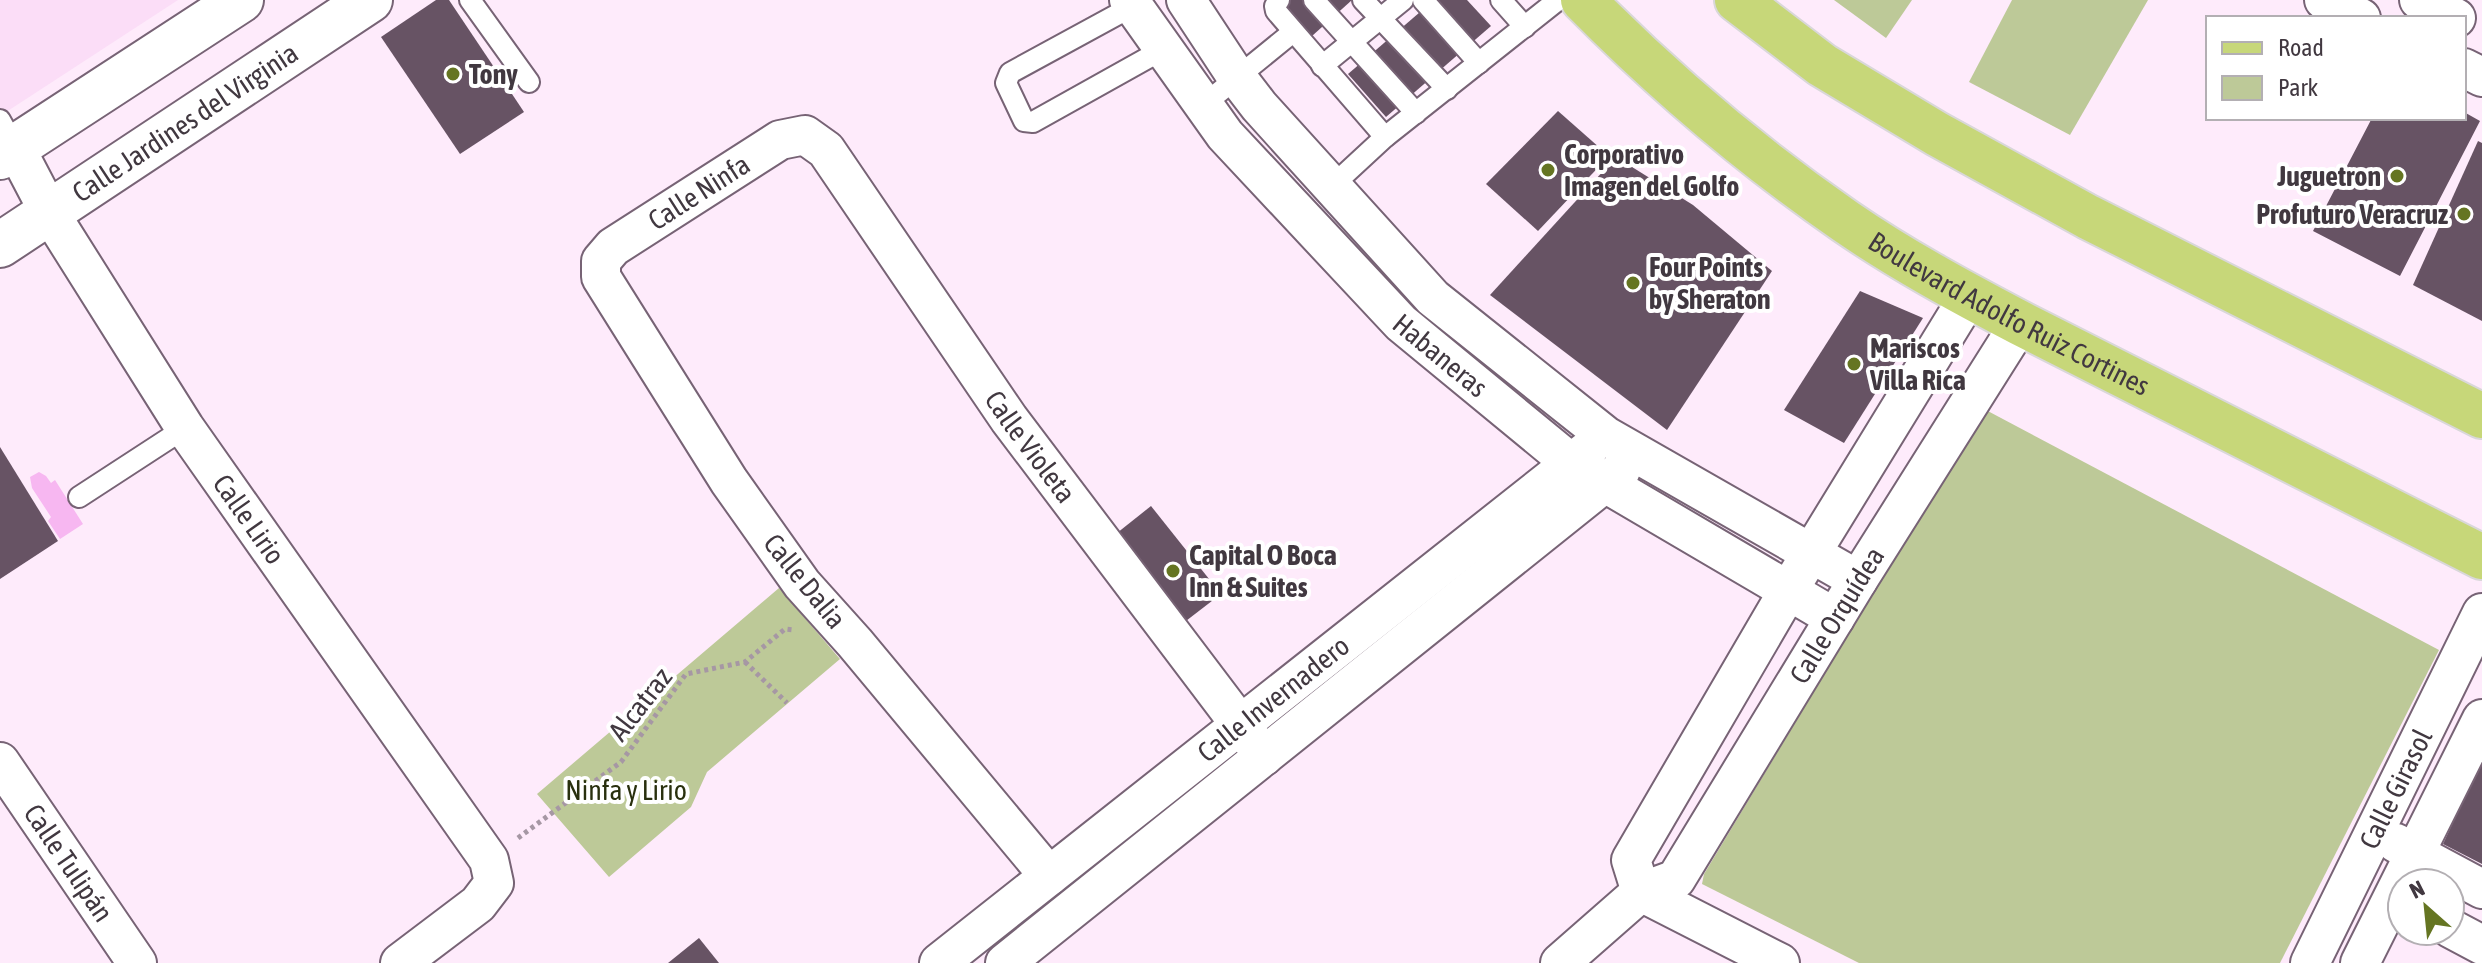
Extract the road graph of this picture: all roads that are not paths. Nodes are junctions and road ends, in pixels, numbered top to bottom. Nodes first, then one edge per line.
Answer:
1 (241, 0) edge
2 (370, 0) edge
3 (470, 0) edge
4 (1186, 0) edge
5 (1279, 0) edge
6 (1314, 0) edge
7 (1363, 0) edge
8 (1403, 0) edge
9 (1423, 0) edge
10 (1501, 0) edge
11 (1558, 0) edge
12 (1583, 0) edge
13 (1737, 0) edge
14 (2324, 0) edge
15 (2419, 0) edge
16 (1131, 3) edge
17 (2357, 16) edge
18 (2452, 16) edge
19 (1380, 19) junction
20 (1525, 27) junction
21 (1293, 32) junction
22 (1351, 42) junction
23 (1162, 50) junction
24 (1479, 63) junction
25 (1322, 66) junction
26 (1236, 76) junction
27 (529, 82) dead end
28 (1447, 89) junction
29 (1202, 106) junction
30 (1416, 113) junction
31 (805, 135) joint
32 (1385, 137) junction
33 (5, 142) edge
34 (1332, 186) junction
35 (49, 212) junction
36 (0, 245) edge
37 (601, 261) joint
38 (1969, 296) junction
39 (2020, 323) junction
40 (2482, 416) edge
41 (185, 428) junction
42 (1606, 436) junction
43 (1639, 456) junction
44 (1571, 463) junction
45 (1605, 484) junction
46 (79, 497) dead end
47 (1812, 552) junction
48 (2482, 557) edge
49 (1858, 580) junction
50 (1788, 591) junction
51 (2482, 613) edge
52 (1835, 618) junction
53 (2482, 719) edge
54 (1240, 725) junction
55 (1264, 756) junction
56 (0, 762) edge
57 (2375, 831) junction
58 (2416, 855) junction
59 (2411, 867) edge
60 (1049, 876) junction
61 (2352, 878) junction
62 (2482, 889) edge
63 (1641, 892) junction
64 (2386, 894) edge
65 (2386, 920) edge
66 (963, 956) edge
67 (137, 963) edge
68 (400, 963) edge
69 (1005, 963) edge
70 (1560, 963) edge
71 (1780, 963) edge
72 (2310, 963) edge
73 (2360, 963) edge

1 - 33 street
2 - 35 street, Calle Jardines del Virginia
3 - 27 lane
4 - 26 street, Habaneras
5 - 21 lane
6 - 22 lane
7 - 19 lane
8 - 19 lane
9 - 24 lane
10 - 20 lane
11 - 20 lane
12 - 38 main road, Boulevard Adolfo Ruiz Cortines
13 - 40 main road
14 - 17 street
15 - 18 street
16 - 23 street, Habaneras
16 - 23 lane
19 - 22 lane
19 - 28 lane
20 - 24 lane
21 - 25 lane
21 - 26 lane
22 - 25 lane
22 - 30 lane
23 - 29 street, Habaneras
24 - 28 lane
25 - 32 lane
26 - 29 lane
26 - 34 street, Habaneras
28 - 30 lane
29 - 44 street, Habaneras
30 - 32 lane
31 - 37 street, Calle Ninfa
31 - 54 street, Calle Violeta
32 - 34 lane
33 - 35 street, Calle Lirio
34 - 42 street, Habaneras
35 - 36 street, Calle Jardines del Virginia
35 - 41 street, Calle Lirio
37 - 60 street, Calle Dalia
38 - 39 main road, Boulevard Adolfo Ruiz Cortines
38 - 47 street, Calle Orquídea
39 - 48 main road, Boulevard Adolfo Ruiz Cortines
39 - 49 street, Calle Orquídea
41 - 46 lane
41 - 68 street, Calle Lirio
42 - 43 street, Habaneras
42 - 44 street, Calle Invernadero
43 - 45 street, Calle Invernadero
43 - 47 street, Habaneras
44 - 45 street, Habaneras
44 - 54 street, Calle Invernadero
45 - 50 street, Habaneras
45 - 55 street, Calle Invernadero
47 - 49 street, Habaneras
47 - 50 street, Calle Orquídea
49 - 52 street, Calle Orquídea
50 - 52 street, Habaneras
50 - 63 street, Calle Orquídea
51 - 57 street, Calle Girasol
52 - 63 street, Calle Orquídea
53 - 58 street, Calle Girasol
54 - 55 street, Calle Violeta
54 - 60 street, Calle Invernadero
55 - 69 street, Calle Invernadero
56 - 67 street, Calle Tulipán
57 - 58 street
57 - 61 street, Calle Girasol
58 - 59 street, Calle Girasol
58 - 62 street
60 - 66 street, Calle Invernadero
61 - 64 street
61 - 72 street, Calle Girasol
63 - 70 street, Calle Orquídea
63 - 71 street
65 - 73 street, Calle Girasol

